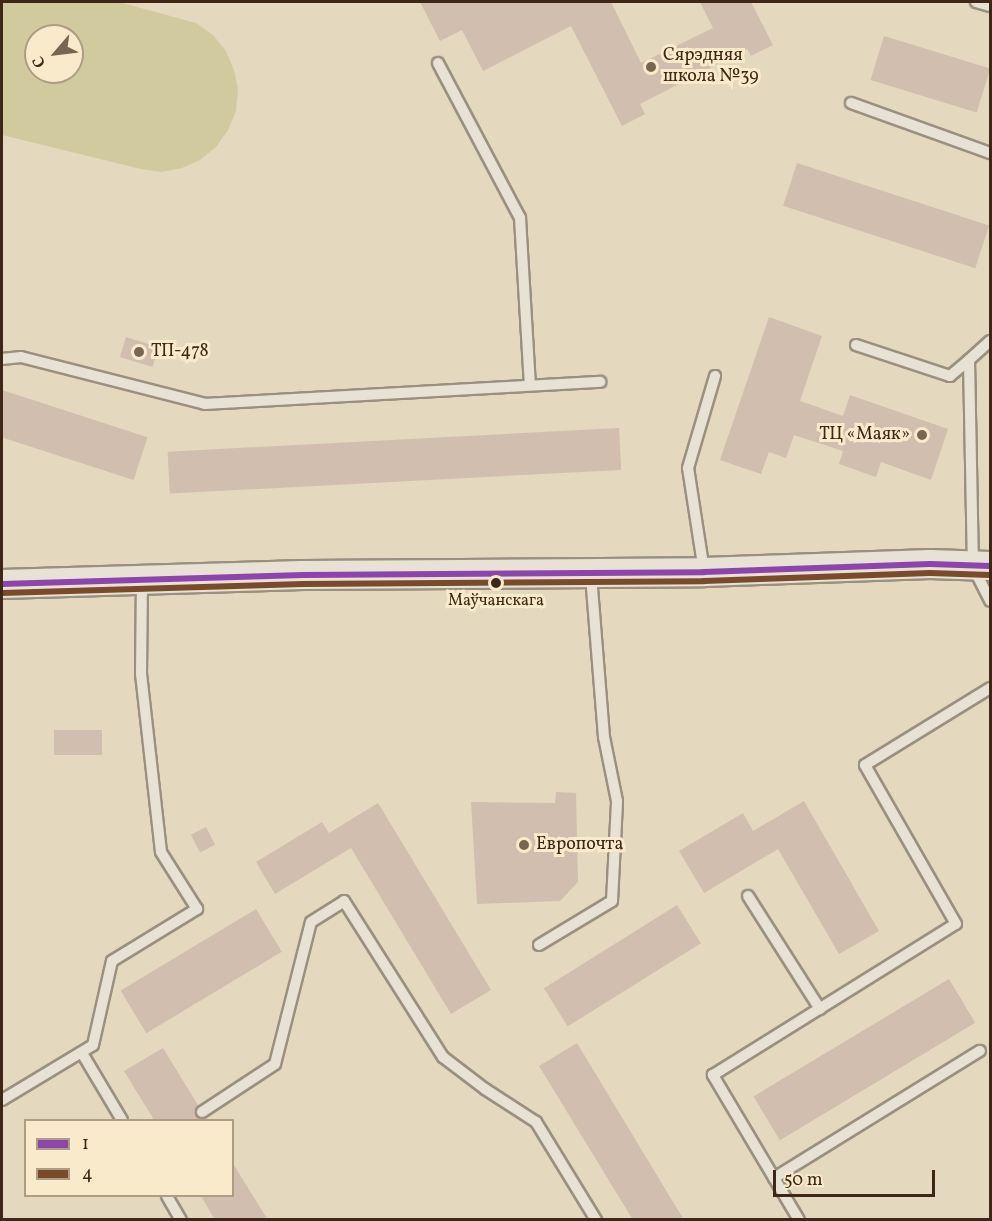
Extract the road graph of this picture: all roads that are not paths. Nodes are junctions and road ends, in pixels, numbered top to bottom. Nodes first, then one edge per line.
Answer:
1 (976, 2) edge
2 (990, 6) edge
3 (438, 63) dead end
4 (851, 103) dead end
5 (990, 153) edge
6 (990, 341) edge
7 (856, 345) dead end
8 (2, 359) edge
9 (969, 360) junction
10 (715, 376) dead end
11 (600, 382) dead end
12 (530, 385) junction
13 (982, 567) edge
14 (591, 572) junction
15 (704, 572) junction
16 (142, 582) junction
17 (2, 584) edge
18 (990, 601) edge
19 (990, 688) edge
20 (748, 896) dead end
21 (539, 945) dead end
22 (820, 1009) junction
23 (980, 1051) dead end
24 (82, 1053) junction
25 (2, 1100) edge
26 (202, 1112) dead end
27 (121, 1119) edge
28 (774, 1178) junction
29 (168, 1197) edge
30 (181, 1220) edge
31 (596, 1220) edge
32 (799, 1220) edge

1 - 2 lane
3 - 12 lane
4 - 5 lane
6 - 9 lane
7 - 9 lane
8 - 12 lane
9 - 13 lane
10 - 15 lane
11 - 12 lane
13 - 15 main road
13 - 18 lane
14 - 15 main road
14 - 16 main road
14 - 21 lane
16 - 17 main road
16 - 24 lane
19 - 22 lane
20 - 22 lane
22 - 28 lane
23 - 28 lane
24 - 25 lane
24 - 27 lane
26 - 31 lane
28 - 32 lane
29 - 30 lane

